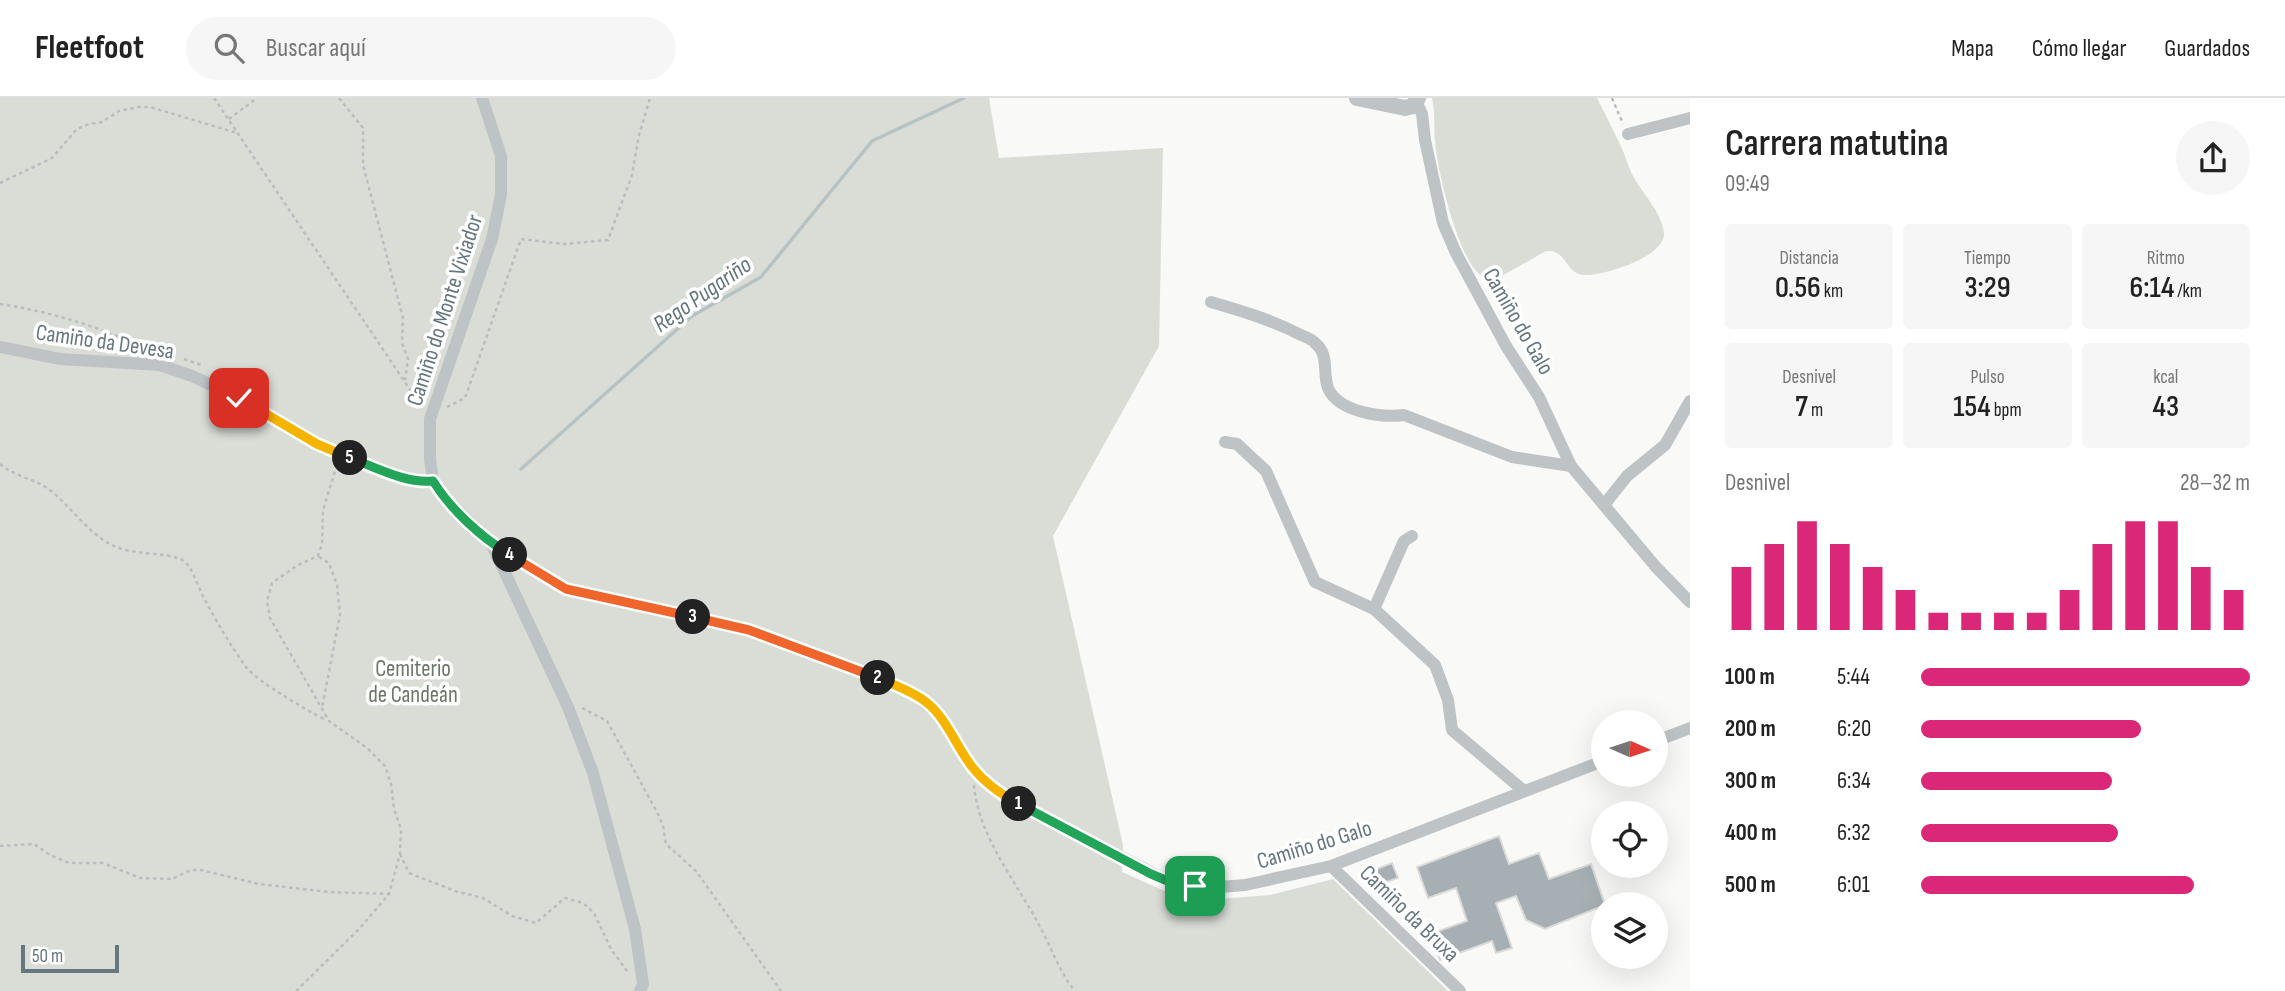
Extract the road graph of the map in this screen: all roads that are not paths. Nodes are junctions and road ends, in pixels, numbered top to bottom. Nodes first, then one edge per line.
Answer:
1 (482, 98) edge
2 (1357, 98) edge
3 (1417, 100) edge
4 (1690, 118) edge
5 (1628, 134) road end
6 (1211, 302) dead end
7 (0, 347) edge
8 (1690, 401) edge
9 (1226, 442) dead end
10 (1571, 466) junction
11 (433, 481) junction
12 (1604, 505) junction
13 (1412, 536) dead end
14 (491, 543) junction
15 (1690, 601) edge
16 (1374, 609) junction
17 (1690, 728) edge
18 (1668, 736) edge
19 (1591, 766) edge
20 (1524, 792) junction
21 (1331, 866) junction
22 (641, 988) edge
23 (1460, 991) edge

1 - 11 street, Camiño do Monte Vixiador
2 - 3 street
3 - 10 street, Camiño do Galo
4 - 5 street
6 - 10 street
7 - 11 street, Camiño da Devesa
8 - 12 street
9 - 16 street
10 - 12 street, Camiño do Galo
11 - 14 street
12 - 15 street, Camiño do Galo
13 - 16 street
14 - 21 street, Camiño do Galo
14 - 22 street
16 - 20 street
17 - 18 street
19 - 20 street, Camiño do Galo
20 - 21 street, Camiño do Galo
21 - 23 street, Camiño da Bruxa

